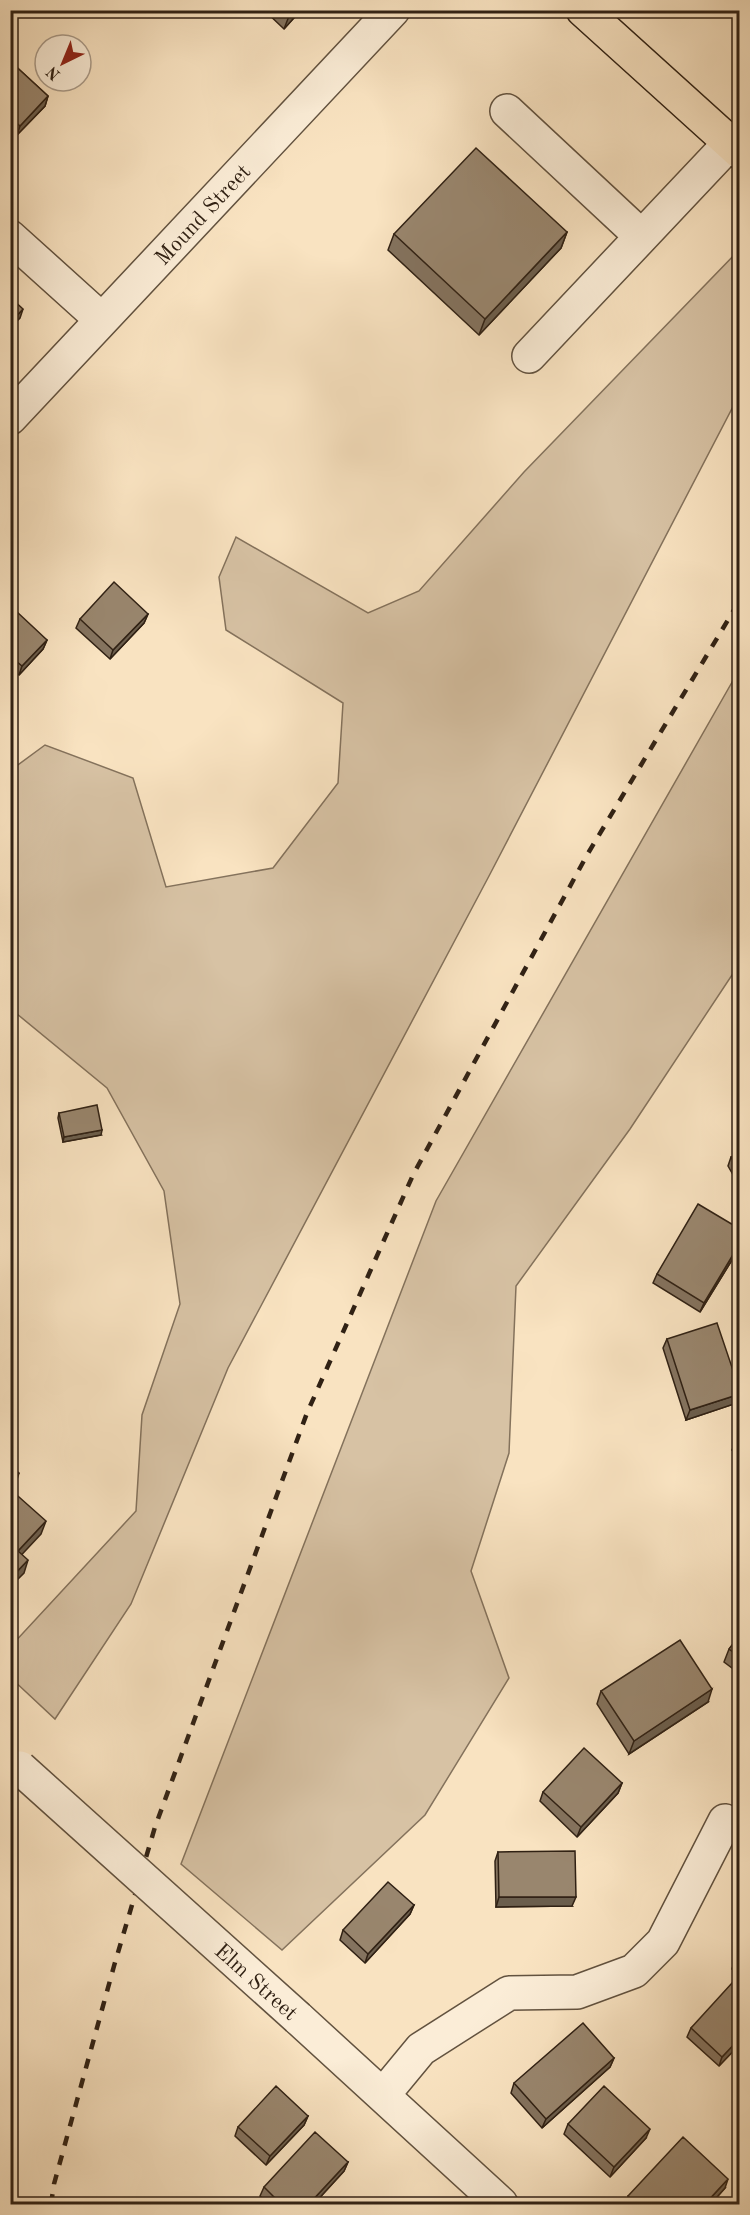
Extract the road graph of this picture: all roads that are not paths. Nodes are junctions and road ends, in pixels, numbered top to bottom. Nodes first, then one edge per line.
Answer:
1 (393, 10) edge
2 (583, 10) edge
3 (507, 111) dead end
4 (735, 148) edge
5 (640, 236) junction
6 (10, 237) edge
7 (102, 320) junction
8 (529, 356) dead end
9 (10, 418) edge
10 (15, 1763) edge
11 (725, 1821) dead end
12 (383, 2095) junction
13 (501, 2205) edge

1 - 7 street, Mound Street
2 - 4 main road
3 - 5 street
4 - 5 street
5 - 8 street
6 - 7 street
7 - 9 street, Mound Street
10 - 12 street, Elm Street, bridge
11 - 12 street
12 - 13 street, Elm Street

